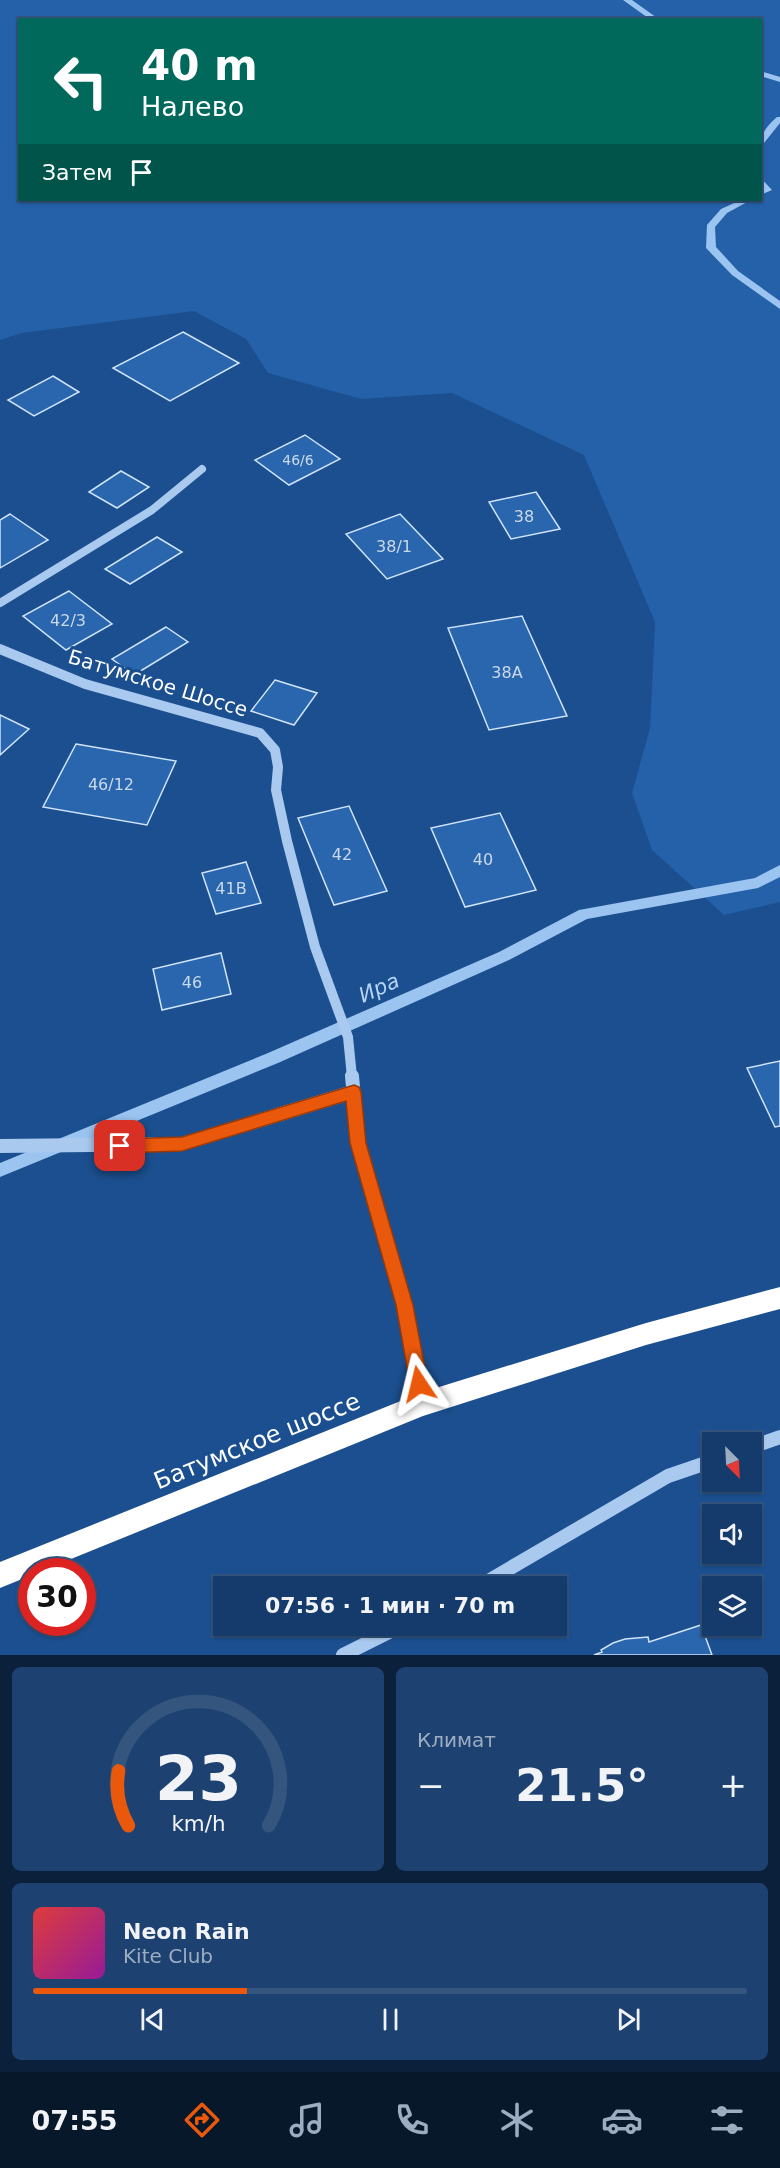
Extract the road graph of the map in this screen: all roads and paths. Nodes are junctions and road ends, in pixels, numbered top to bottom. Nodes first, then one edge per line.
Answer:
1 (202, 470) dead end
2 (0, 603) edge
3 (0, 649) edge
4 (354, 1092) junction
5 (0, 1146) edge
6 (780, 1298) edge
7 (423, 1404) junction
8 (780, 1437) edge
9 (762, 1443) edge
10 (702, 1464) edge
11 (0, 1575) edge
12 (497, 1576) edge
13 (381, 1636) edge
14 (343, 1655) edge

1 - 2 street
3 - 4 street, Батумское Шоссе
4 - 5 street
4 - 7 street, Батумское Шоссе
6 - 7 highway, Батумское шоссе
7 - 11 highway, Батумское шоссе
8 - 9 street
10 - 12 street
13 - 14 street

